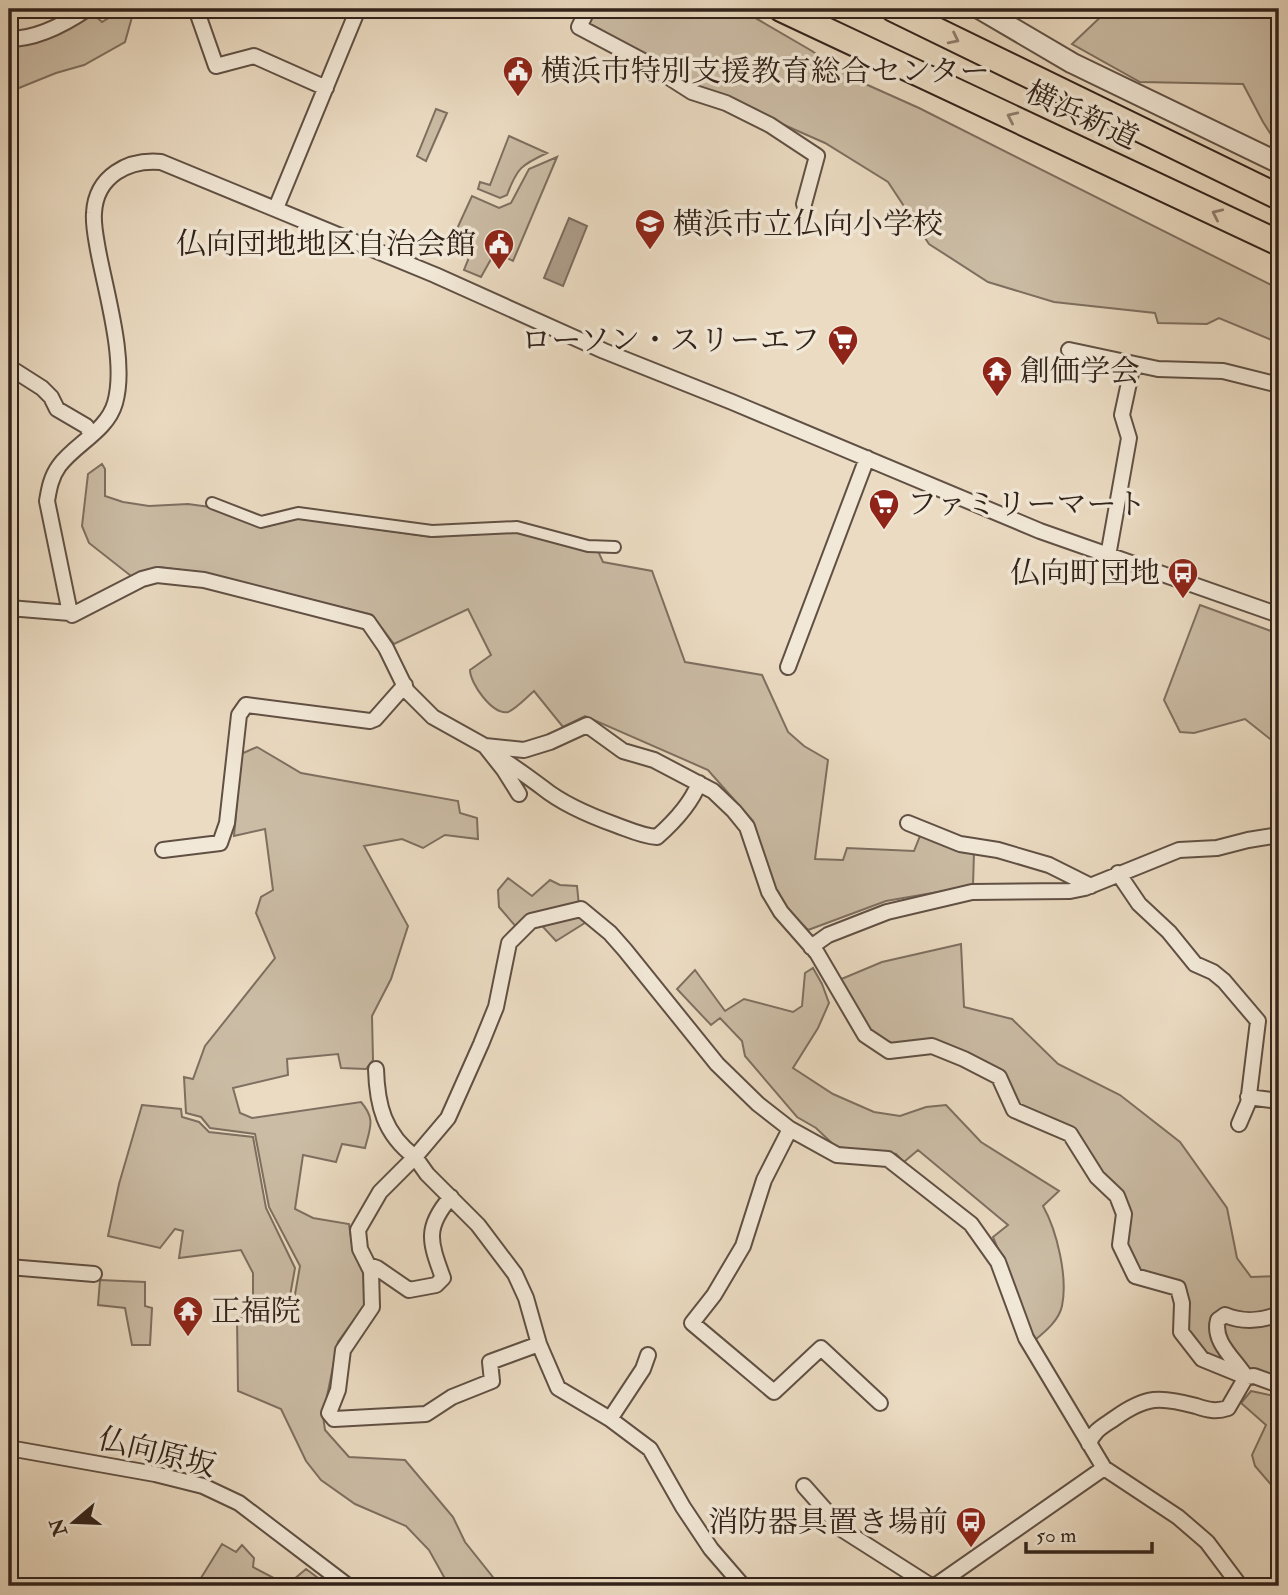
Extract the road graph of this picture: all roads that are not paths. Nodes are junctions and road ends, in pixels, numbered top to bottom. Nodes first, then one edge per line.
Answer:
1 (87, 9) edge
2 (196, 9) edge
3 (358, 9) edge
4 (589, 9) edge
5 (781, 9) edge
6 (893, 9) edge
7 (980, 9) edge
8 (9, 39) edge
9 (326, 88) junction
10 (1279, 163) edge
11 (1279, 197) edge
12 (804, 204) dead end
13 (276, 208) junction
14 (1279, 243) edge
15 (1069, 350) dead end
16 (1133, 365) junction
17 (9, 367) edge
18 (1279, 385) edge
19 (92, 435) junction
20 (867, 458) junction
21 (212, 503) dead end
22 (615, 547) dead end
23 (1108, 555) junction
24 (9, 608) edge
25 (72, 615) dead end
26 (1279, 615) edge
27 (788, 667) dead end
28 (405, 685) junction
29 (488, 749) junction
30 (699, 783) junction
31 (519, 794) dead end
32 (908, 823) dead end
33 (1279, 835) edge
34 (163, 850) dead end
35 (1118, 873) junction
36 (1091, 886) junction
37 (600, 916) dead end
38 (610, 933) junction
39 (811, 947) junction
40 (376, 1069) dead end
41 (1248, 1097) junction
42 (1279, 1101) edge
43 (1239, 1124) dead end
44 (790, 1129) junction
45 (415, 1157) junction
46 (451, 1196) junction
47 (368, 1265) junction
48 (9, 1267) edge
49 (94, 1274) dead end
50 (1279, 1314) edge
51 (539, 1344) junction
52 (648, 1355) dead end
53 (1246, 1377) junction
54 (1279, 1385) edge
55 (880, 1403) dead end
56 (610, 1419) junction
57 (1089, 1444) junction
58 (9, 1448) edge
59 (1104, 1468) junction
60 (804, 1486) dead end
61 (348, 1586) edge
62 (743, 1586) edge
63 (933, 1586) edge
64 (1240, 1586) edge

1 - 8 street
2 - 9 street
3 - 9 street
4 - 12 street
14 -> 5 highway, 横浜新道
6 -> 11 highway, 横浜新道
7 - 10 street
9 - 13 street
13 - 19 street
13 - 20 street
15 - 16 street
16 - 18 street
16 - 23 street
17 - 19 street
19 - 24 street
20 - 23 street
20 - 27 street
21 - 22 street
23 - 26 street
25 - 28 street
28 - 29 street
28 - 34 street
29 - 30 street
29 - 30 street
29 - 31 street
30 - 39 street
32 - 36 street
33 - 35 street
35 - 36 street
35 - 41 street
36 - 39 street
37 - 38 street
38 - 44 street
38 - 45 street
39 - 53 street
40 - 45 street
41 - 42 street
41 - 43 street
44 - 55 street
44 - 57 street
45 - 46 street
45 - 47 street
46 - 47 street
46 - 51 street
47 - 51 street
48 - 49 street
50 - 53 street
51 - 56 street
52 - 56 street
53 - 54 street
53 - 57 street
56 - 62 street
57 - 59 street
58 - 61 street, 仏向原坂
59 - 63 street
59 - 64 street
60 - 63 street

